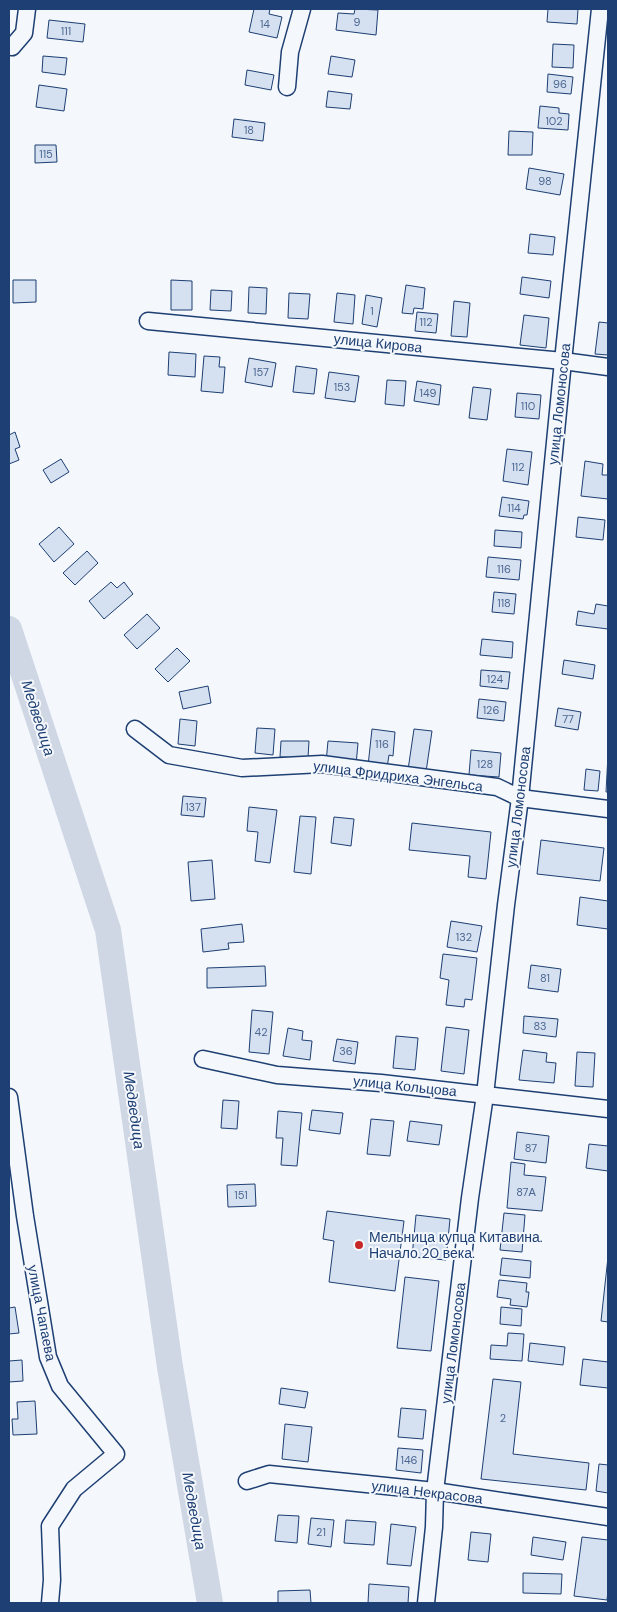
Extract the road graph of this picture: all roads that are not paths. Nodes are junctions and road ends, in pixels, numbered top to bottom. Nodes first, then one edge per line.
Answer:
1 (27, 9) edge
2 (302, 9) edge
3 (600, 9) edge
4 (9, 46) edge
5 (287, 87) dead end
6 (148, 321) dead end
7 (563, 361) junction
8 (608, 367) edge
9 (135, 729) dead end
10 (520, 798) junction
11 (608, 809) edge
12 (202, 1059) dead end
13 (485, 1095) junction
14 (9, 1097) edge
15 (608, 1109) edge
16 (247, 1481) dead end
17 (436, 1491) junction
18 (608, 1517) edge
19 (50, 1603) edge
20 (426, 1603) edge

1 - 4 street
2 - 5 street
3 - 7 street, улица Ломоносова
6 - 7 street, улица Кирова
7 - 8 street, улица Кирова
7 - 10 street, улица Ломоносова
9 - 10 street, улица Фридриха Энгельса
10 - 11 street, улица Фридриха Энгельса
10 - 13 street, улица Ломоносова
12 - 13 street, улица Кольцова
13 - 15 street, улица Кольцова
13 - 17 street, улица Ломоносова
14 - 19 street, улица Чапаева
16 - 17 street, улица Некрасова
17 - 18 street, улица Некрасова
17 - 20 street, улица Ломоносова

